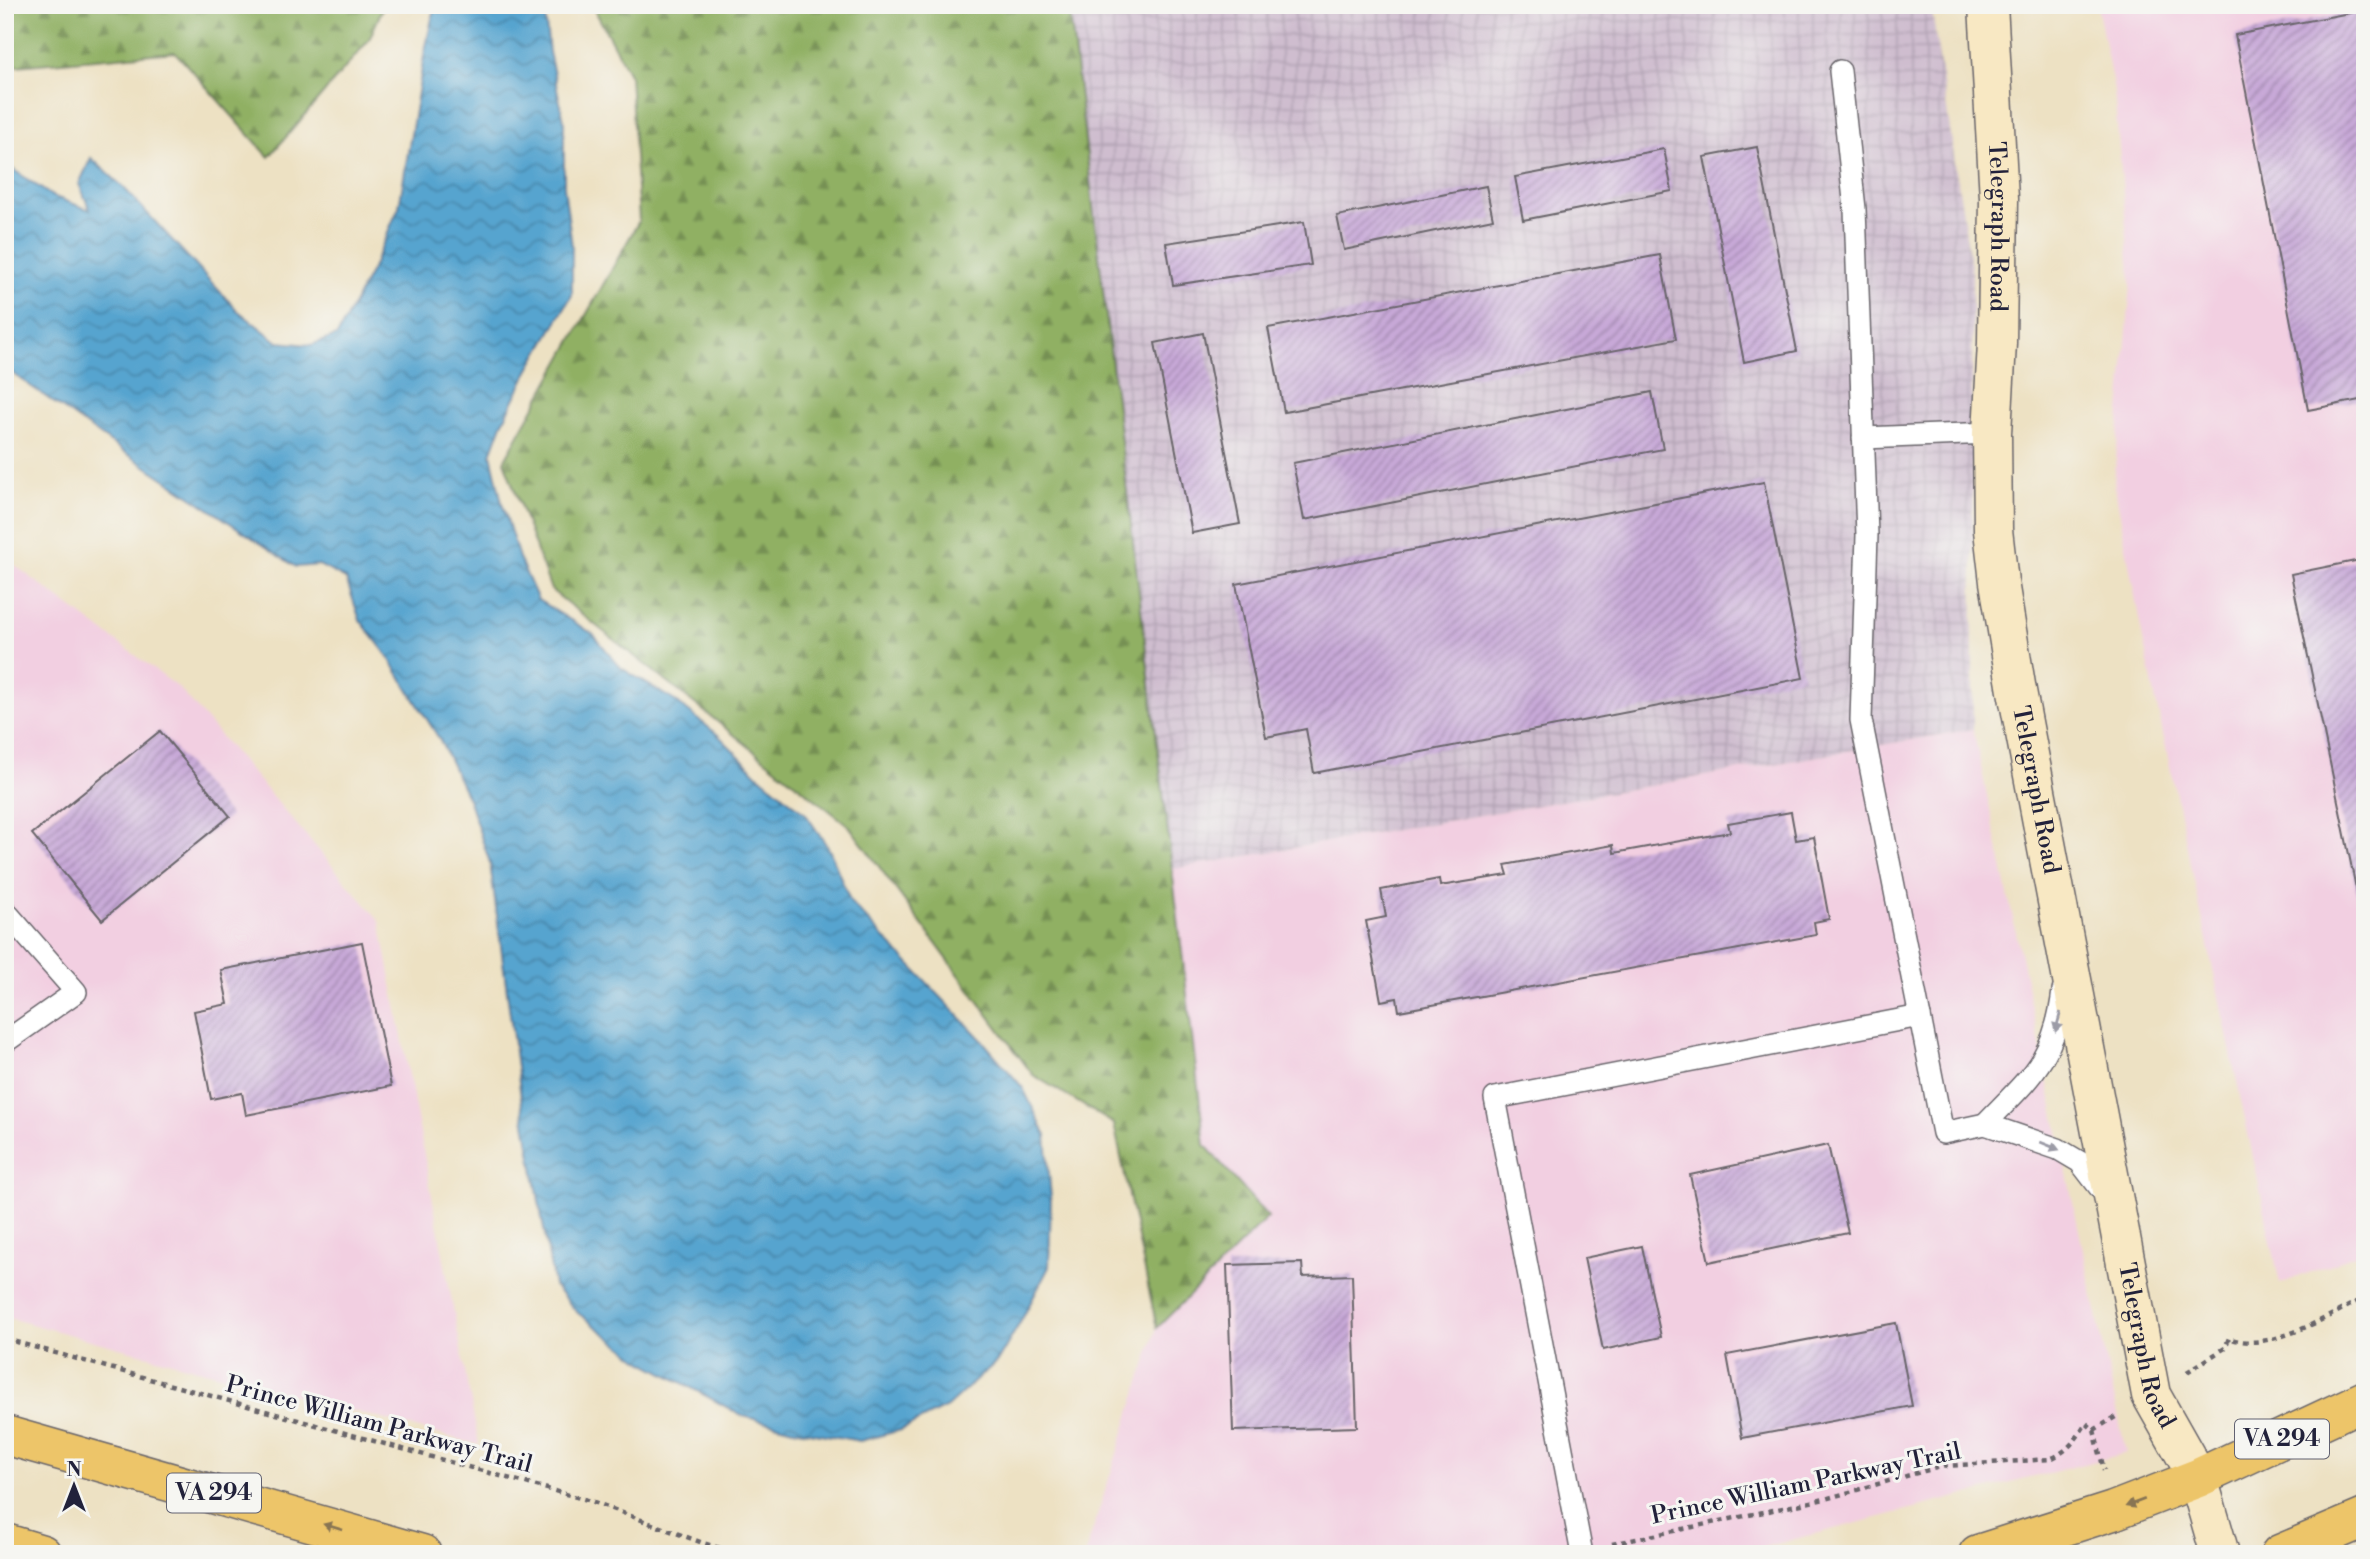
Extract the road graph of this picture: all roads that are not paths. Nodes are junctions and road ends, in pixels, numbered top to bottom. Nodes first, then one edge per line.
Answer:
1 (1988, 5) edge
2 (1840, 71) dead end
3 (1992, 433) junction
4 (1863, 438) junction
5 (5, 911) edge
6 (2068, 955) junction
7 (1920, 1016) junction
8 (5, 1042) edge
9 (1986, 1124) junction
10 (2115, 1207) junction
11 (2365, 1400) edge
12 (5, 1435) edge
13 (2198, 1478) junction
14 (2365, 1518) edge
15 (5, 1543) edge
16 (42, 1554) edge
17 (422, 1554) edge
18 (1582, 1554) edge
19 (1978, 1554) edge
20 (2220, 1554) edge
21 (2280, 1554) edge

1 - 3 main road, Telegraph Road
2 - 4 lane
3 - 4 lane
3 - 6 main road, Telegraph Road
4 - 7 lane
5 - 8 lane
6 -> 9 lane
6 - 10 main road, Telegraph Road
7 - 9 lane
7 - 18 lane
9 -> 10 lane
10 - 13 main road, Telegraph Road
11 - 13 highway, VA 294
17 -> 12 highway, VA 294
13 -> 19 highway, VA 294
13 - 20 main road, Telegraph Road
14 - 21 highway
15 - 16 highway

